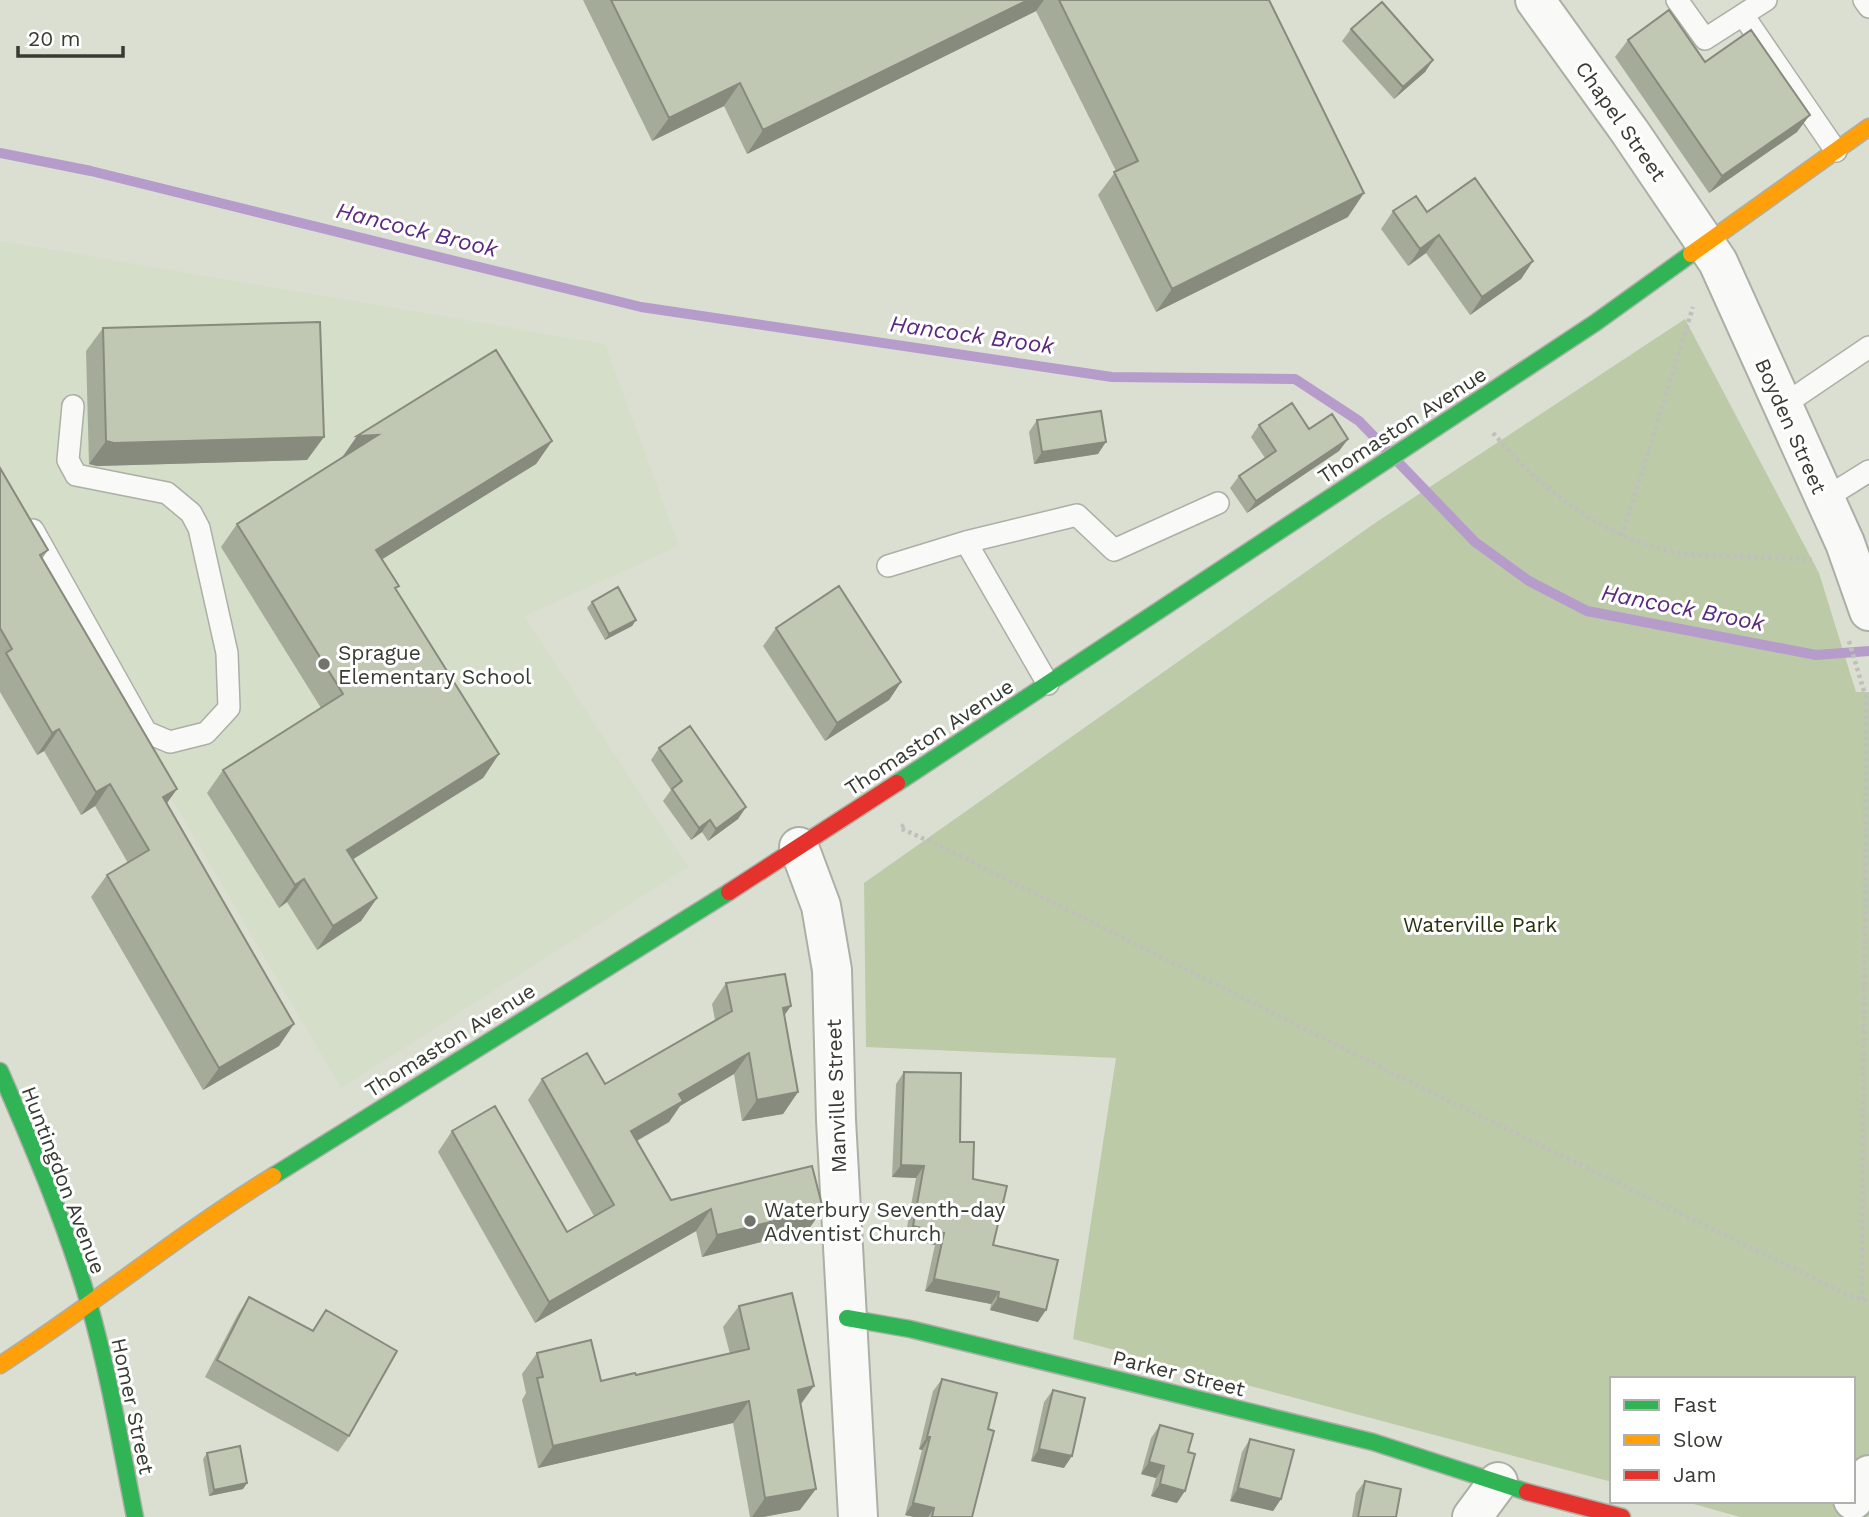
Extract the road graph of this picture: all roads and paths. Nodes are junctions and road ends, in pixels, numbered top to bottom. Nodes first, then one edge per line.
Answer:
1 (1535, 0) edge
2 (1677, 0) edge
3 (1766, 0) edge
4 (1864, 0) edge
5 (1869, 6) edge
6 (1743, 15) junction
7 (1869, 127) edge
8 (1836, 151) junction
9 (1707, 243) junction
10 (1687, 304) dead end
11 (1693, 307) junction
12 (1703, 310) dead end
13 (1869, 347) edge
14 (73, 405) dead end
15 (1782, 406) junction
16 (1490, 430) dead end
17 (1869, 471) edge
18 (1824, 499) junction
19 (1218, 503) dead end
20 (27, 518) edge
21 (1622, 536) junction
22 (966, 542) junction
23 (1820, 560) dead end
24 (888, 566) dead end
25 (1862, 567) edge
26 (1862, 620) edge
27 (1048, 684) junction
28 (907, 822) dead end
29 (799, 847) junction
30 (0, 1071) edge
31 (1862, 1299) junction
32 (1869, 1302) edge
33 (88, 1304) junction
34 (847, 1318) junction
35 (0, 1365) edge
36 (1869, 1475) edge
37 (1498, 1482) junction
38 (1855, 1497) edge
39 (1850, 1503) edge
40 (135, 1517) edge
41 (858, 1517) edge
42 (1472, 1517) edge
43 (1622, 1517) edge
44 (1838, 1517) edge

1 - 9 street, Chapel Street
2 - 6 lane
3 - 6 lane
4 - 5 lane
6 - 8 lane
7 - 8 main road, Thomaston Avenue
8 - 9 main road, Thomaston Avenue
9 - 15 street, Boyden Street
9 - 27 main road, Thomaston Avenue
10 - 11 path
11 - 12 path
11 - 21 path
13 - 15 lane
14 - 20 lane
15 - 18 street, Boyden Street
16 - 21 path
17 - 18 lane
18 - 25 street, Boyden Street
19 - 22 lane
21 - 23 path
22 - 24 lane
22 - 27 lane
25 - 26 street, Boyden Street
26 - 31 path
27 - 29 main road, Thomaston Avenue
28 - 31 path
29 - 33 main road, Thomaston Avenue
29 - 34 street, Manville Street
30 - 33 main road, Huntingdon Avenue
31 - 32 path
33 - 35 main road, Thomaston Avenue
33 - 40 main road, Homer Street
34 - 37 main road, Parker Street
34 - 41 street, Manville Street
36 - 38 street
37 - 42 street
37 - 43 main road
39 - 44 street

